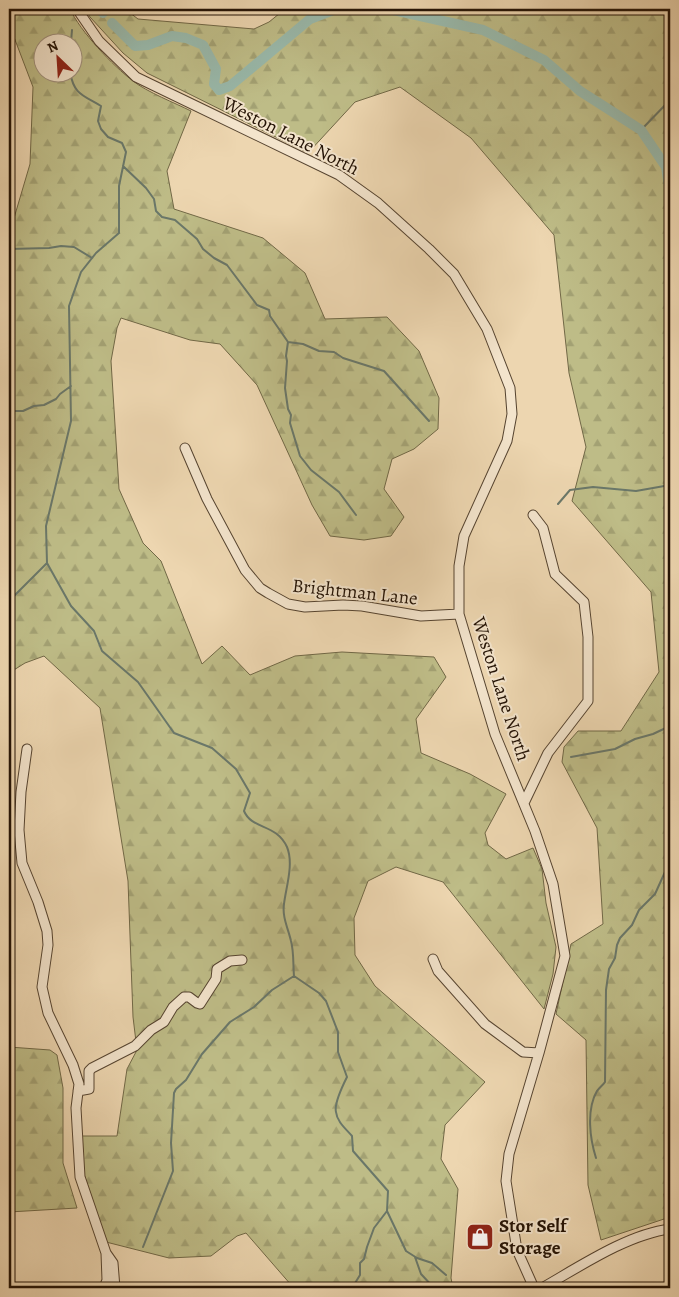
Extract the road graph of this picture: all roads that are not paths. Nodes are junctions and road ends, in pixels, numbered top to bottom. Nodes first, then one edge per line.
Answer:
1 (77, 9) edge
2 (185, 448) dead end
3 (533, 515) dead end
4 (460, 614) junction
5 (27, 749) dead end
6 (524, 803) junction
7 (433, 959) dead end
8 (242, 960) dead end
9 (539, 1053) junction
10 (78, 1091) junction
11 (670, 1229) edge
12 (106, 1253) junction
13 (104, 1288) edge
14 (115, 1288) edge
15 (534, 1288) edge
16 (542, 1288) edge

1 - 4 street, Weston Lane North
2 - 4 street, Brightman Lane
3 - 6 street
4 - 6 street, Weston Lane North
5 - 10 street
6 - 9 street, Weston Lane North
7 - 9 street
8 - 10 street
9 - 15 street, Weston Lane North
10 - 12 street
11 - 16 street
12 - 13 street
12 - 14 street

